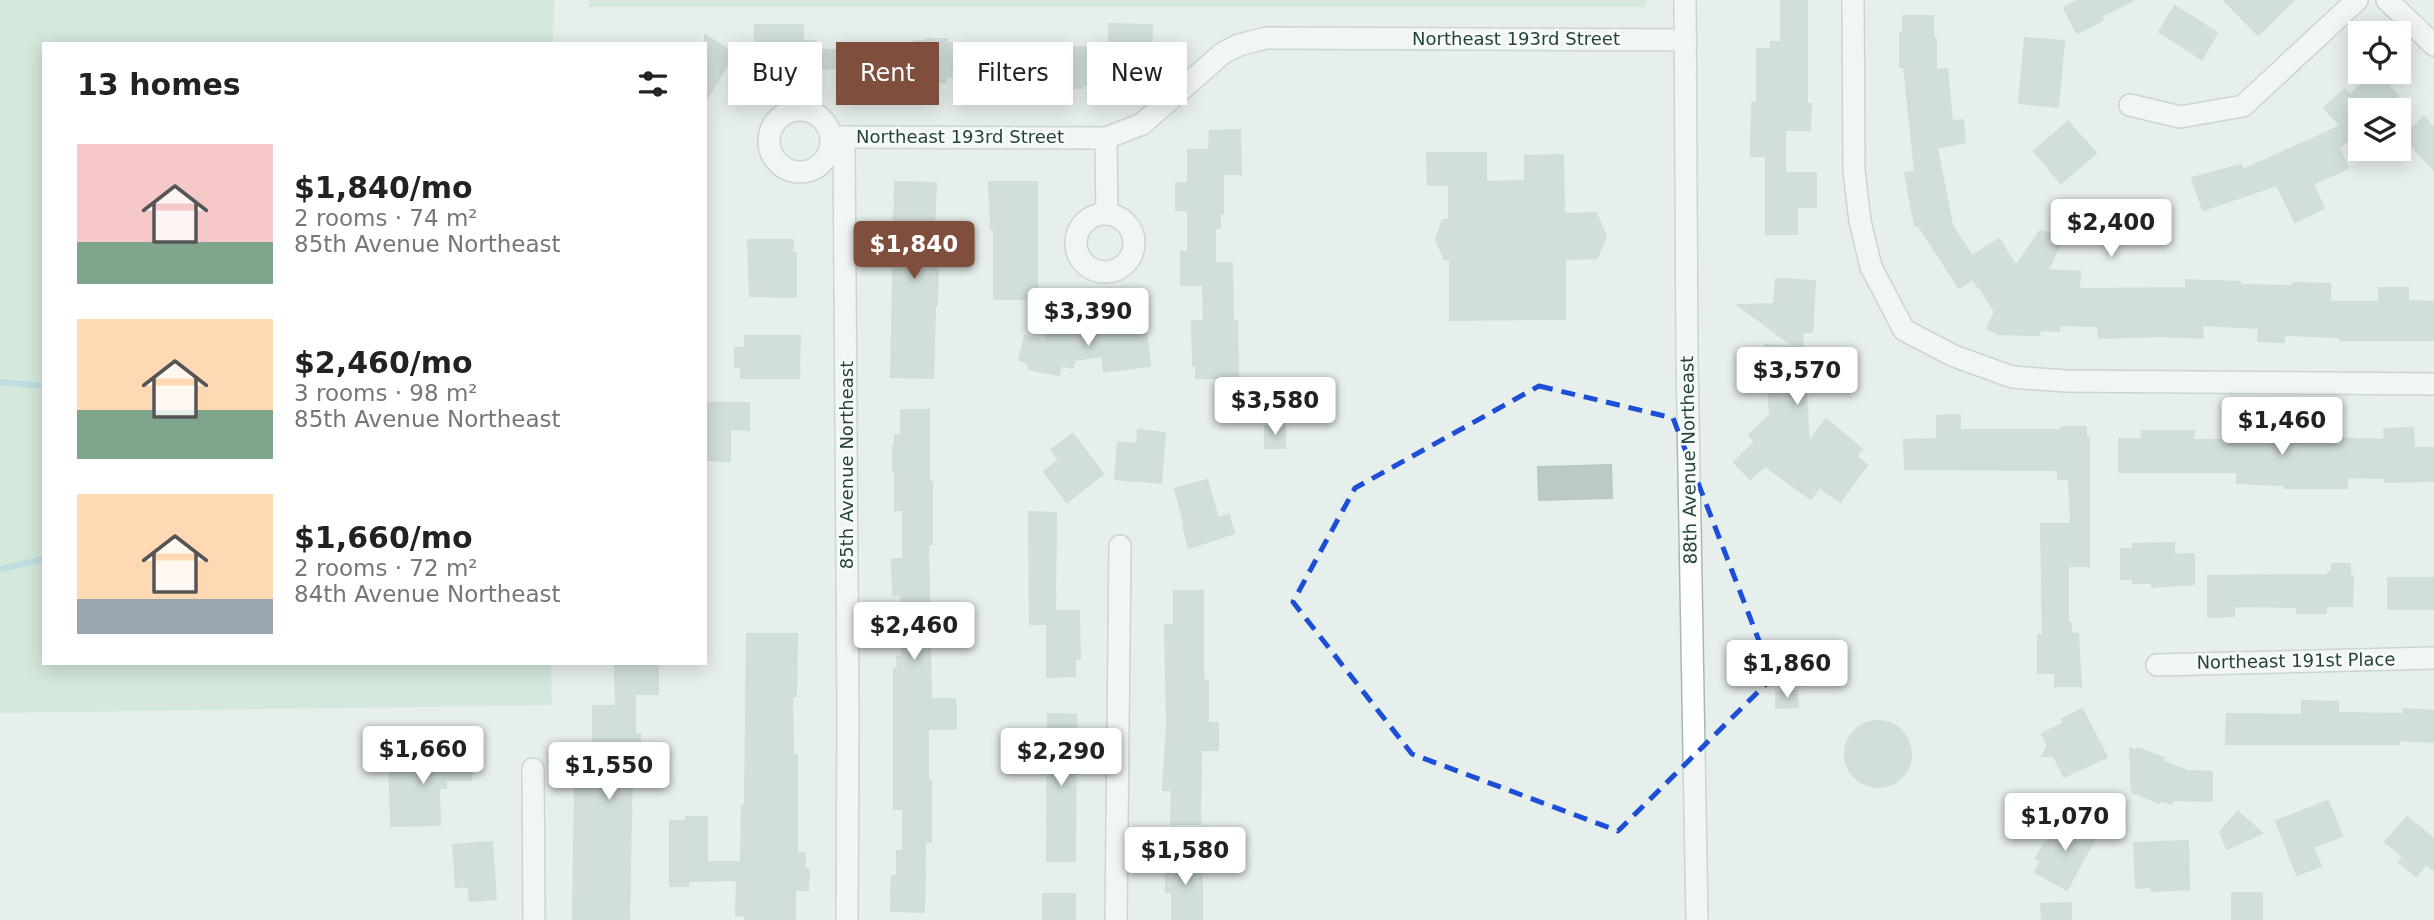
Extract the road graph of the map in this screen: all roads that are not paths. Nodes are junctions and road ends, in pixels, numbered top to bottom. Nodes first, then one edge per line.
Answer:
1 (1685, 0) edge
2 (1853, 0) edge
3 (2357, 0) edge
4 (2387, 0) edge
5 (1686, 40) junction
6 (2434, 45) edge
7 (2130, 105) dead end
8 (838, 137) joint
9 (1106, 138) junction
10 (1107, 214) dead end
11 (2434, 384) edge
12 (1120, 546) dead end
13 (2434, 658) edge
14 (2157, 665) dead end
15 (533, 769) dead end
16 (534, 920) edge
17 (847, 920) edge
18 (1115, 920) edge
19 (1698, 920) edge

1 - 5 street, 88th Avenue Northeast
2 - 11 street
3 - 7 street
4 - 6 street
5 - 9 street, Northeast 193rd Street
5 - 19 street, 88th Avenue Northeast
8 - 9 street, Northeast 193rd Street
8 - 17 street, 85th Avenue Northeast
9 - 10 street
12 - 18 street
13 - 14 street, Northeast 191st Place
15 - 16 street

